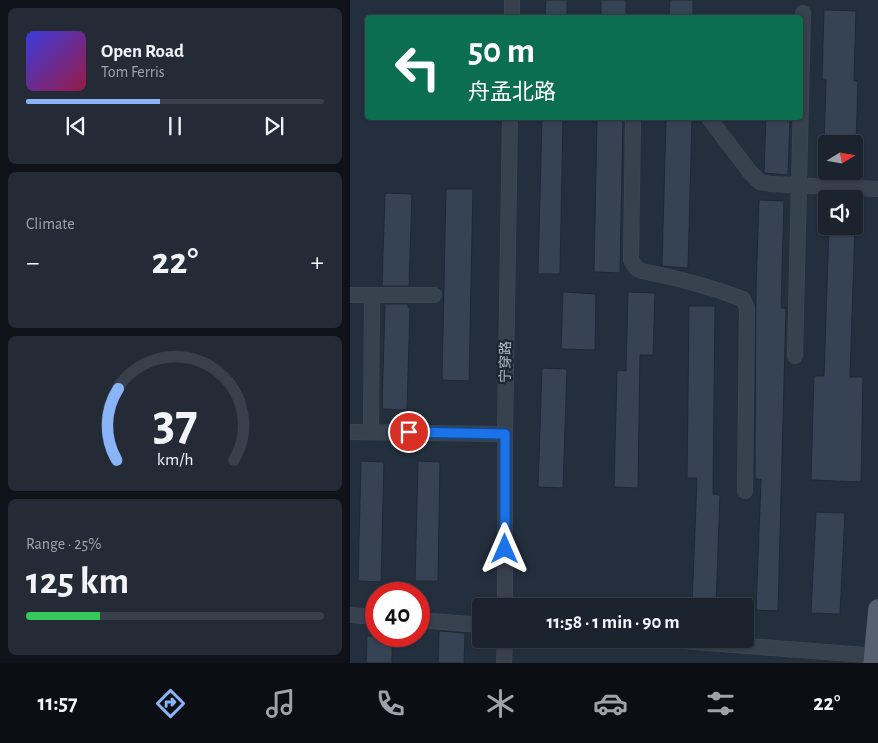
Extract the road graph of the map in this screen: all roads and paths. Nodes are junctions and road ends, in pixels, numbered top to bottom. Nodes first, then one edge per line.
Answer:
1 (512, 0) edge
2 (512, 15) edge
3 (510, 120) edge
4 (633, 120) edge
5 (711, 120) edge
6 (801, 120) edge
7 (799, 186) junction
8 (878, 189) edge
9 (350, 295) edge
10 (372, 295) junction
11 (434, 295) dead end
12 (795, 356) dead end
13 (350, 432) edge
14 (371, 432) junction
15 (505, 434) junction
16 (745, 491) dead end
17 (505, 598) edge
18 (878, 609) edge
19 (350, 615) edge
20 (365, 616) edge
21 (430, 621) edge
22 (472, 624) edge
23 (505, 648) edge
24 (754, 648) edge
25 (875, 658) edge
26 (504, 663) edge

1 - 2 street
3 - 15 street, 宁穿路
4 - 16 street
5 - 7 street
6 - 7 street
7 - 8 street
7 - 12 street
9 - 10 street
10 - 11 street
10 - 14 street
13 - 14 street
14 - 15 street
15 - 17 street, 宁穿路
18 - 25 main road
19 - 20 street
21 - 22 street
23 - 26 street
24 - 25 street

